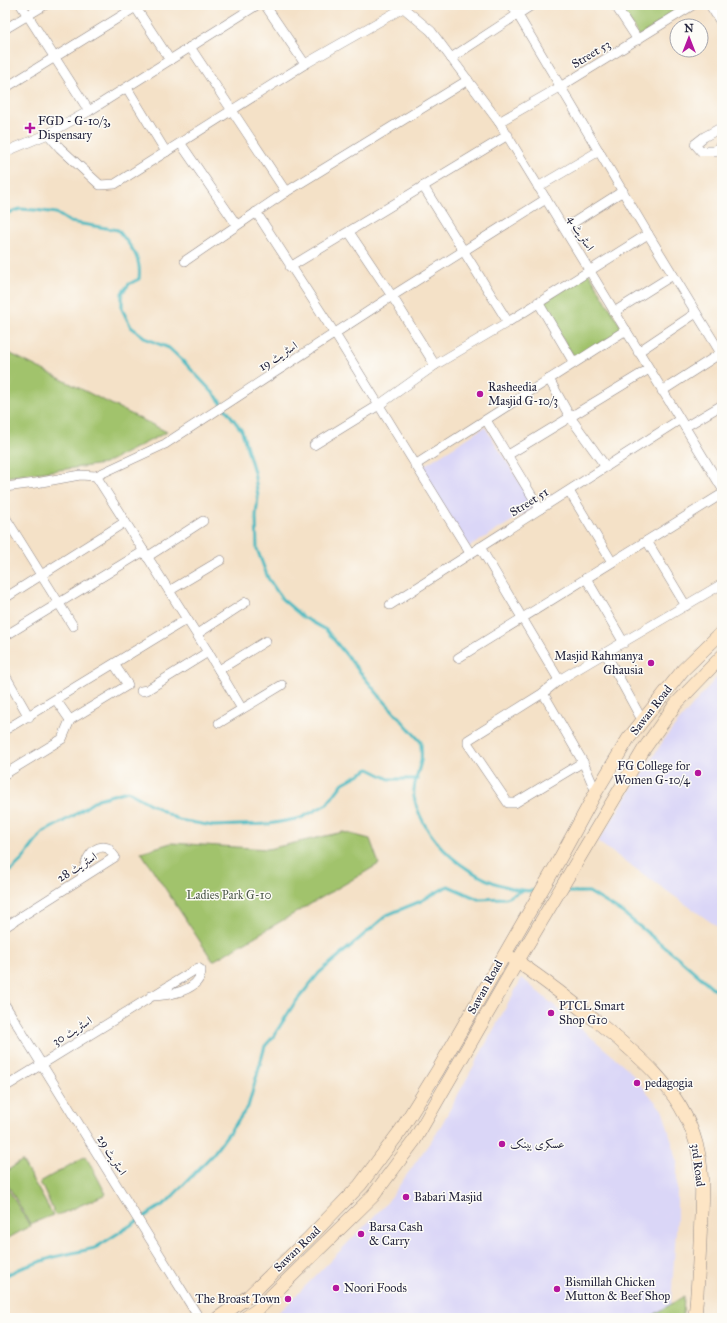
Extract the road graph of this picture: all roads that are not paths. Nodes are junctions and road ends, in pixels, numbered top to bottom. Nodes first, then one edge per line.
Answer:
1 (21, 5) edge
2 (45, 5) edge
3 (257, 5) edge
4 (265, 5) edge
5 (512, 5) edge
6 (532, 5) edge
7 (615, 5) edge
8 (693, 5) edge
9 (710, 5) edge
10 (136, 6) edge
11 (402, 6) edge
12 (679, 9) edge
13 (518, 14) junction
14 (27, 15) junction
15 (722, 24) edge
16 (5, 29) edge
17 (638, 40) junction
18 (190, 47) junction
19 (54, 58) junction
20 (451, 58) junction
21 (170, 60) junction
22 (305, 64) junction
23 (468, 80) junction
24 (560, 87) junction
25 (5, 88) edge
26 (127, 88) junction
27 (89, 111) junction
28 (231, 111) junction
29 (499, 122) junction
30 (722, 127) edge
31 (48, 134) junction
32 (508, 135) junction
33 (181, 144) junction
34 (722, 144) edge
35 (599, 151) junction
36 (5, 152) edge
37 (166, 152) junction
38 (423, 186) junction
39 (538, 188) junction
40 (623, 191) junction
41 (286, 192) junction
42 (546, 199) junction
43 (256, 212) junction
44 (236, 224) junction
45 (565, 228) junction
46 (349, 232) junction
47 (648, 234) junction
48 (463, 252) junction
49 (184, 261) dead end
50 (290, 267) junction
51 (591, 271) junction
52 (673, 275) junction
53 (392, 296) junction
54 (538, 302) junction
55 (614, 312) junction
56 (696, 313) junction
57 (508, 322) junction
58 (626, 330) junction
59 (335, 334) junction
60 (638, 352) junction
61 (722, 354) edge
62 (574, 363) junction
63 (435, 365) junction
64 (649, 369) junction
65 (549, 379) junction
66 (662, 391) junction
67 (722, 404) edge
68 (379, 405) junction
69 (570, 417) junction
70 (486, 420) junction
71 (682, 424) junction
72 (314, 445) dead end
73 (508, 456) junction
74 (415, 466) junction
75 (606, 467) junction
76 (96, 476) junction
77 (5, 487) edge
78 (722, 488) edge
79 (569, 491) junction
80 (722, 494) edge
81 (540, 509) junction
82 (5, 517) edge
83 (203, 521) dead end
84 (125, 522) junction
85 (647, 541) junction
86 (480, 547) junction
87 (470, 553) junction
88 (146, 554) junction
89 (220, 560) dead end
90 (612, 562) junction
91 (41, 576) junction
92 (586, 578) junction
93 (722, 584) edge
94 (169, 591) junction
95 (5, 598) edge
96 (246, 602) dead end
97 (59, 604) junction
98 (390, 605) dead end
99 (686, 606) junction
100 (521, 617) junction
101 (187, 619) junction
102 (73, 626) dead end
103 (722, 632) edge
104 (197, 634) junction
105 (5, 636) edge
106 (266, 642) dead end
107 (624, 643) junction
108 (208, 652) junction
109 (606, 654) junction
110 (722, 656) edge
111 (458, 658) dead end
112 (114, 664) junction
113 (219, 670) junction
114 (5, 675) edge
115 (559, 680) junction
116 (282, 686) dead end
117 (141, 691) dead end
118 (542, 693) junction
119 (56, 700) junction
120 (242, 709) junction
121 (29, 717) junction
122 (70, 720) junction
123 (642, 720) junction
124 (219, 723) dead end
125 (5, 730) edge
126 (583, 762) junction
127 (5, 774) edge
128 (596, 792) junction
129 (82, 877) dead end
130 (5, 927) edge
131 (504, 953) junction
132 (517, 962) junction
133 (151, 996) junction
134 (5, 1004) edge
135 (42, 1064) junction
136 (5, 1087) edge
137 (199, 1318) edge
138 (218, 1318) edge
139 (245, 1318) edge
140 (695, 1318) edge

1 - 14 street
2 - 14 street
3 - 18 street
4 - 22 street
5 - 13 street
6 - 13 street
7 - 17 street
8 - 12 street, Street 53
9 - 15 street
10 - 19 street
10 - 21 street
11 - 20 street, اسٹریٹ 4
11 - 22 street
12 - 17 street, Street 53
13 - 20 street
13 - 24 street
14 - 16 street
14 - 19 street
17 - 24 street, Street 53
18 - 21 street
18 - 28 street
19 - 25 street
19 - 27 street
20 - 23 street, اسٹریٹ 4
21 - 26 street
22 - 28 street
23 - 29 street, اسٹریٹ 4
23 - 41 street
24 - 29 street, Street 53
24 - 35 street
26 - 27 street
26 - 37 street
27 - 31 street
28 - 33 street
28 - 41 street
29 - 32 street, اسٹریٹ 4
30 - 34 street
31 - 36 street
31 - 37 street
32 - 38 street
32 - 39 street, اسٹریٹ 4
33 - 37 street
33 - 44 street
35 - 39 street
35 - 40 street
38 - 46 street
38 - 48 street
39 - 42 street, اسٹریٹ 4
40 - 45 street
40 - 47 street
41 - 43 street
42 - 45 street, اسٹریٹ 4
42 - 48 street, اسٹریٹ 19
43 - 44 street
43 - 50 street
44 - 49 street
45 - 51 street, اسٹریٹ 4
46 - 50 street
46 - 53 street
47 - 51 street
47 - 52 street
48 - 53 street, اسٹریٹ 19
48 - 57 street
50 - 59 street
51 - 54 street
51 - 55 street, اسٹریٹ 4
52 - 55 street
52 - 56 street
53 - 59 street, اسٹریٹ 19
53 - 63 street
54 - 57 street
54 - 62 street
55 - 58 street, اسٹریٹ 4
56 - 60 street
56 - 61 street
57 - 63 street
58 - 60 street, اسٹریٹ 4
58 - 62 street
59 - 68 street
59 - 76 street, اسٹریٹ 19
60 - 64 street, اسٹریٹ 4
61 - 66 street
62 - 65 street
63 - 68 street
64 - 66 street, اسٹریٹ 4
64 - 69 street
65 - 69 street
65 - 70 street
66 - 71 street, اسٹریٹ 4
67 - 71 street, Street 51
68 - 72 street
68 - 74 street
69 - 73 street
69 - 75 street
70 - 73 street
70 - 74 street
71 - 75 street, Street 51
71 - 78 street, اسٹریٹ 4
73 - 81 street
74 - 87 street
75 - 79 street, Street 51
76 - 77 street, اسٹریٹ 19
76 - 84 street
79 - 81 street, Street 51
79 - 90 street
80 - 85 street
81 - 86 street, Street 51
82 - 91 street
83 - 88 street
84 - 88 street
84 - 91 street
85 - 90 street
85 - 99 street
86 - 87 street, Street 51
86 - 100 street
87 - 98 street, Street 51
88 - 94 street
88 - 97 street
89 - 94 street
90 - 92 street
91 - 95 street
91 - 97 street
92 - 100 street
92 - 107 street
93 - 99 street
94 - 101 street
96 - 104 street
97 - 102 street
97 - 105 street
99 - 107 street
100 - 111 street
100 - 115 street
101 - 104 street
101 - 112 street
103 - 123 main road, Sawan Road
104 - 108 street
106 - 113 street
107 - 109 street
108 - 113 street
108 - 117 street
109 - 115 street
109 - 123 street
110 - 132 main road, Sawan Road
112 - 119 street
112 - 122 street
113 - 120 street
114 - 121 street
115 - 118 street
116 - 120 street
118 - 126 street
118 - 126 street
119 - 121 street
119 - 122 street
120 - 124 street
121 - 125 street
122 - 127 street
123 - 128 main road, Sawan Road
126 - 128 street
128 - 131 main road, Sawan Road
129 - 130 street, اسٹریٹ 28
131 - 132 main road, 3rd Road
131 - 138 main road, Sawan Road
132 - 139 main road, Sawan Road
132 - 140 main road, 3rd Road
133 - 133 street, اسٹریٹ 30
133 - 135 street, اسٹریٹ 30
134 - 135 street, اسٹریٹ 29
135 - 136 street, اسٹریٹ 30
135 - 137 street, اسٹریٹ 29

